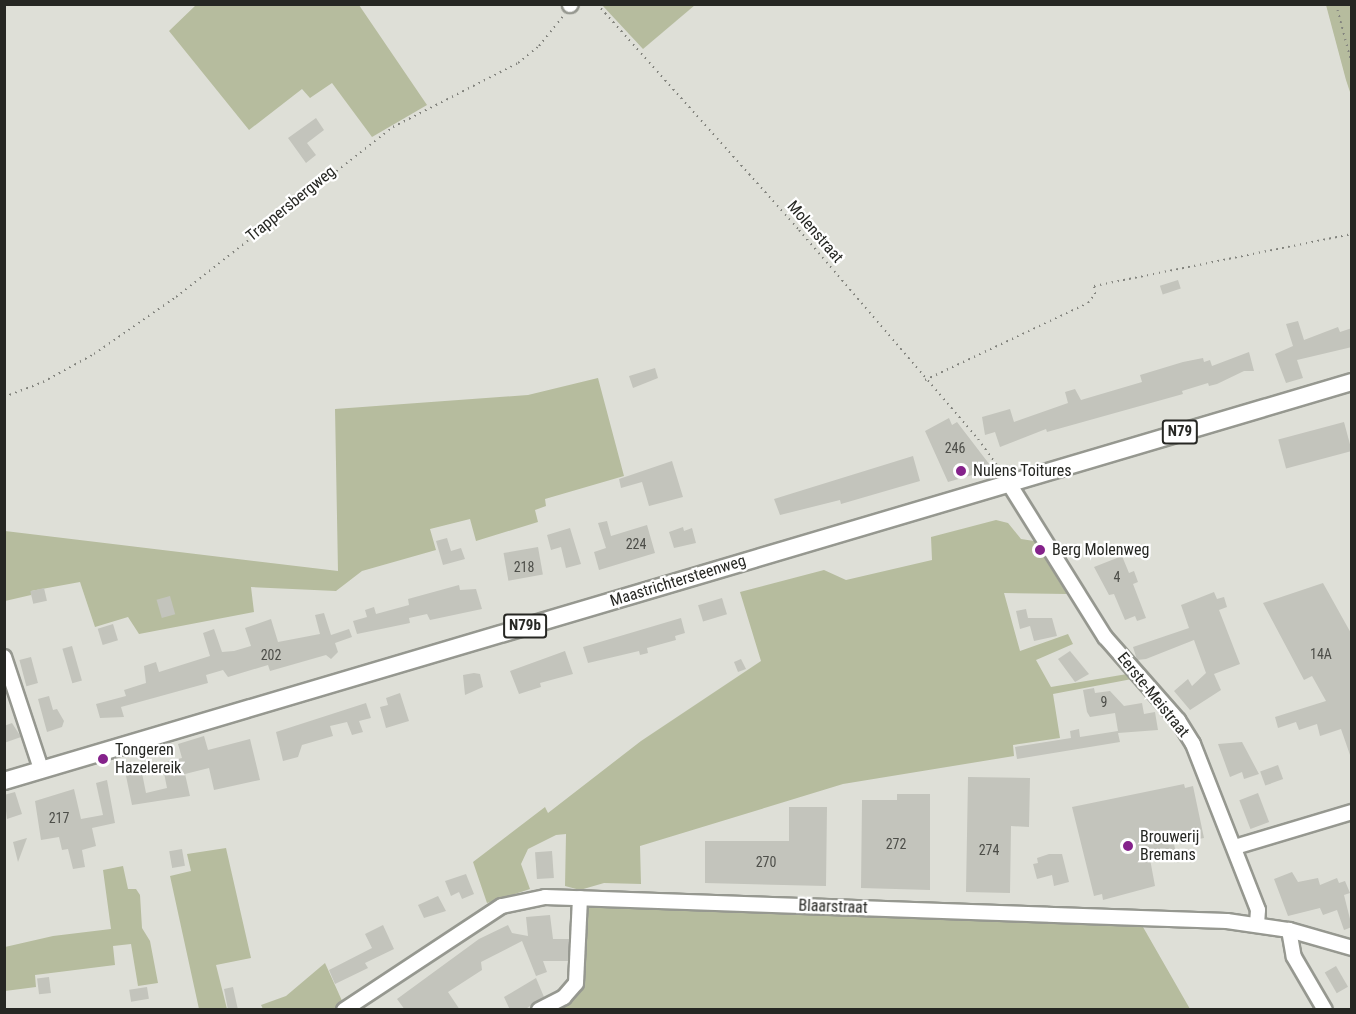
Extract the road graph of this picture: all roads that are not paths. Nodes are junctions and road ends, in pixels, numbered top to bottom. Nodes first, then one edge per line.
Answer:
1 (1352, 382) edge
2 (1008, 482) junction
3 (4, 657) edge
4 (41, 769) junction
5 (4, 781) edge
6 (1352, 812) edge
7 (1235, 848) junction
8 (580, 898) junction
9 (1257, 926) junction
10 (1289, 930) junction
11 (1352, 948) edge
12 (344, 1010) edge
13 (539, 1010) edge
14 (1325, 1010) edge

1 - 2 main road, Maastrichtersteenweg / N79
2 - 4 main road, Maastrichtersteenweg / N79b
2 - 7 street, Eerste-Meistraat
3 - 4 street
4 - 5 main road, Maastrichtersteenweg / N79b
6 - 7 street
7 - 9 street, Eerste-Meistraat
8 - 9 street, Blaarstraat
8 - 12 street, Blaarstraat
8 - 13 street
9 - 10 street, Blaarstraat
10 - 11 street, Blaarstraat
10 - 14 street

